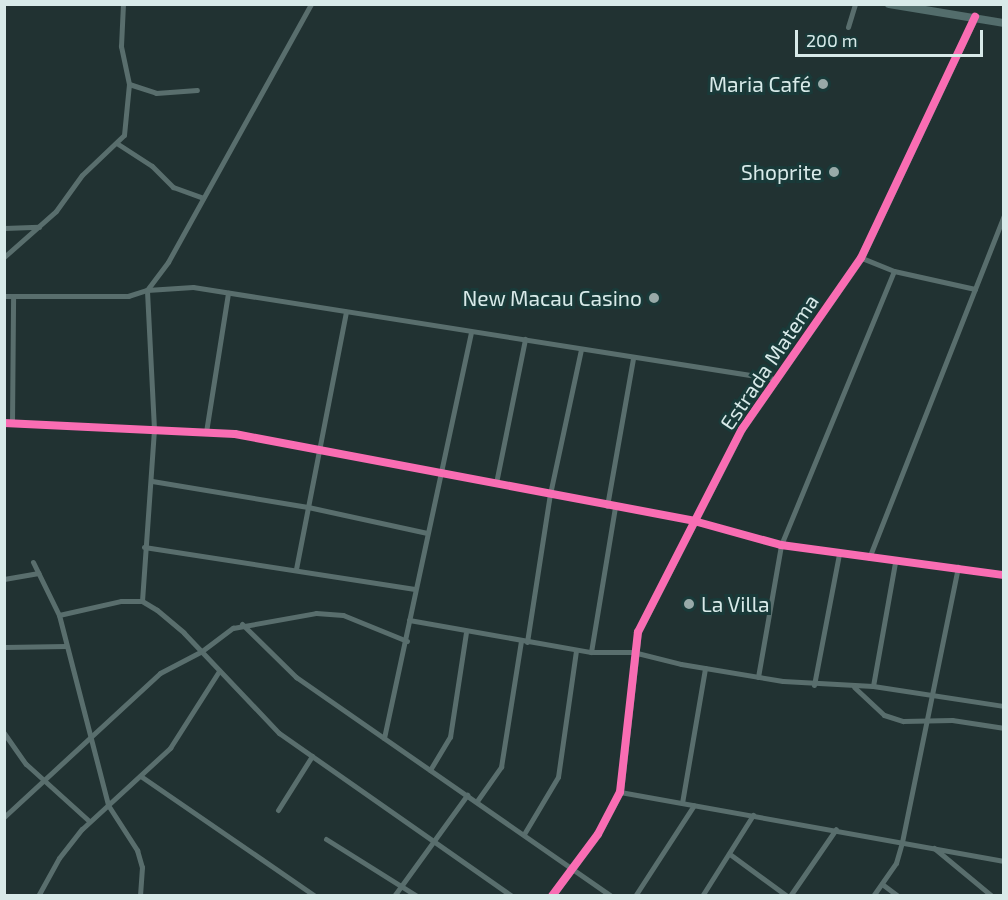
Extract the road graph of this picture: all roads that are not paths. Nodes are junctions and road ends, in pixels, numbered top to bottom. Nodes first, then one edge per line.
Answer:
1 (123, 4) edge
2 (312, 4) edge
3 (855, 4) edge
4 (889, 4) edge
5 (975, 17) junction
6 (1004, 23) edge
7 (848, 27) dead end
8 (129, 84) junction
9 (197, 90) dead end
10 (118, 144) junction
11 (203, 198) junction
12 (1004, 215) edge
13 (39, 227) junction
14 (4, 228) edge
15 (4, 257) edge
16 (861, 258) junction
17 (894, 271) junction
18 (975, 289) junction
19 (147, 290) junction
20 (228, 293) junction
21 (4, 296) edge
22 (13, 296) junction
23 (346, 312) junction
24 (471, 332) junction
25 (525, 339) junction
26 (581, 349) junction
27 (633, 358) junction
28 (775, 379) junction
29 (4, 423) edge
30 (12, 423) junction
31 (154, 429) junction
32 (206, 432) junction
33 (320, 451) junction
34 (440, 472) junction
35 (152, 481) junction
36 (496, 483) junction
37 (550, 494) junction
38 (607, 506) junction
39 (308, 507) junction
40 (615, 507) junction
41 (694, 521) junction
42 (427, 533) junction
43 (781, 545) junction
44 (144, 547) junction
45 (839, 554) junction
46 (869, 558) junction
47 (33, 562) dead end
48 (895, 562) junction
49 (958, 567) junction
50 (296, 569) junction
51 (38, 573) junction
52 (1004, 575) edge
53 (4, 579) edge
54 (415, 589) junction
55 (142, 601) junction
56 (59, 615) junction
57 (409, 620) junction
58 (242, 624) junction
59 (466, 633) junction
60 (407, 640) junction
61 (524, 641) junction
62 (66, 646) junction
63 (4, 647) edge
64 (576, 650) junction
65 (202, 651) junction
66 (591, 652) junction
67 (633, 652) junction
68 (705, 668) junction
69 (219, 671) junction
70 (758, 677) junction
71 (814, 685) junction
72 (873, 686) junction
73 (854, 687) junction
74 (933, 694) junction
75 (1004, 706) edge
76 (924, 723) junction
77 (1004, 728) edge
78 (4, 733) edge
79 (90, 736) junction
80 (384, 738) junction
81 (312, 756) junction
82 (430, 770) junction
83 (142, 777) junction
84 (45, 778) junction
85 (620, 792) junction
86 (467, 795) junction
87 (477, 801) junction
88 (682, 803) junction
89 (108, 805) junction
90 (694, 805) junction
91 (278, 810) dead end
92 (753, 815) junction
93 (4, 817) edge
94 (89, 821) junction
95 (836, 829) junction
96 (524, 834) junction
97 (326, 839) dead end
98 (436, 842) junction
99 (902, 842) junction
100 (932, 848) junction
101 (731, 855) junction
102 (1004, 861) edge
103 (573, 868) junction
104 (882, 884) junction
105 (403, 886) junction
106 (38, 896) edge
107 (140, 896) edge
108 (315, 896) edge
109 (394, 896) edge
110 (417, 896) edge
111 (512, 896) edge
112 (552, 896) edge
113 (610, 896) edge
114 (635, 896) edge
115 (702, 896) edge
116 (788, 896) edge
117 (873, 896) edge
118 (898, 896) edge
119 (992, 896) edge

1 - 8 street
2 - 11 street
3 - 7 street
4 - 5 main road
5 - 6 main road
5 - 16 street, Estrada Matema
8 - 9 street
8 - 10 street
10 - 11 street
10 - 13 street
11 - 19 street
12 - 18 street
13 - 14 street
13 - 15 street
16 - 17 street
16 - 28 street, Estrada Matema
17 - 18 street
17 - 43 street
18 - 46 street
19 - 20 street
19 - 22 street
19 - 31 street
20 - 23 street
20 - 32 street
21 - 22 street
22 - 30 street
23 - 24 street
23 - 33 street
24 - 25 street
24 - 34 street
25 - 26 street
25 - 36 street
26 - 27 street
26 - 37 street
27 - 28 street
27 - 38 street
28 - 41 street, Estrada Matema
29 - 30 street
30 - 31 street
31 - 32 street
31 - 35 street
32 - 33 street
33 - 34 street
33 - 39 street
34 - 36 street
34 - 42 street
35 - 39 street
35 - 44 street
36 - 37 street
37 - 38 street
37 - 61 street
38 - 40 street
39 - 42 street
39 - 50 street
40 - 41 street
40 - 66 street
41 - 43 street
41 - 67 street, Estrada Matema
42 - 54 street
43 - 45 street
43 - 70 street
44 - 50 street
44 - 55 street
45 - 46 street
45 - 71 street
46 - 48 street
47 - 51 street
48 - 49 street
48 - 72 street
49 - 52 street
49 - 74 street
50 - 54 street
51 - 53 street
51 - 56 street
54 - 57 street
55 - 56 street
55 - 65 street
56 - 62 street
57 - 59 street
57 - 60 street
58 - 60 street
58 - 65 street
58 - 80 street
59 - 61 street
59 - 82 street
60 - 80 street
61 - 64 street
61 - 87 street
62 - 63 street
62 - 79 street
64 - 66 street
64 - 96 street
65 - 69 street
65 - 79 street
66 - 67 street
67 - 68 street
67 - 85 street, Estrada Matema
68 - 70 street
68 - 88 street
69 - 81 street
69 - 83 street
70 - 71 street
71 - 73 street
72 - 73 street
72 - 74 street
73 - 76 street
74 - 75 street
74 - 76 street
76 - 77 street
76 - 99 street
78 - 84 street
79 - 84 street
79 - 89 street
80 - 82 street
81 - 91 street
81 - 98 street
82 - 86 street
83 - 89 street
83 - 108 street
84 - 93 street
84 - 94 street
85 - 88 street
85 - 103 street, Estrada Matema
86 - 87 street
86 - 98 street
87 - 96 street
88 - 90 street
89 - 94 street
89 - 107 street
90 - 92 street
90 - 114 street
92 - 95 street
92 - 101 street
94 - 106 street
95 - 99 street
95 - 116 street
96 - 103 street
97 - 105 street
98 - 105 street
98 - 111 street
99 - 100 street
99 - 104 street
100 - 102 street
100 - 119 street
101 - 115 street
101 - 116 street
103 - 112 street, Estrada Matema
103 - 113 street
104 - 117 street
104 - 118 street
105 - 109 street
105 - 110 street

